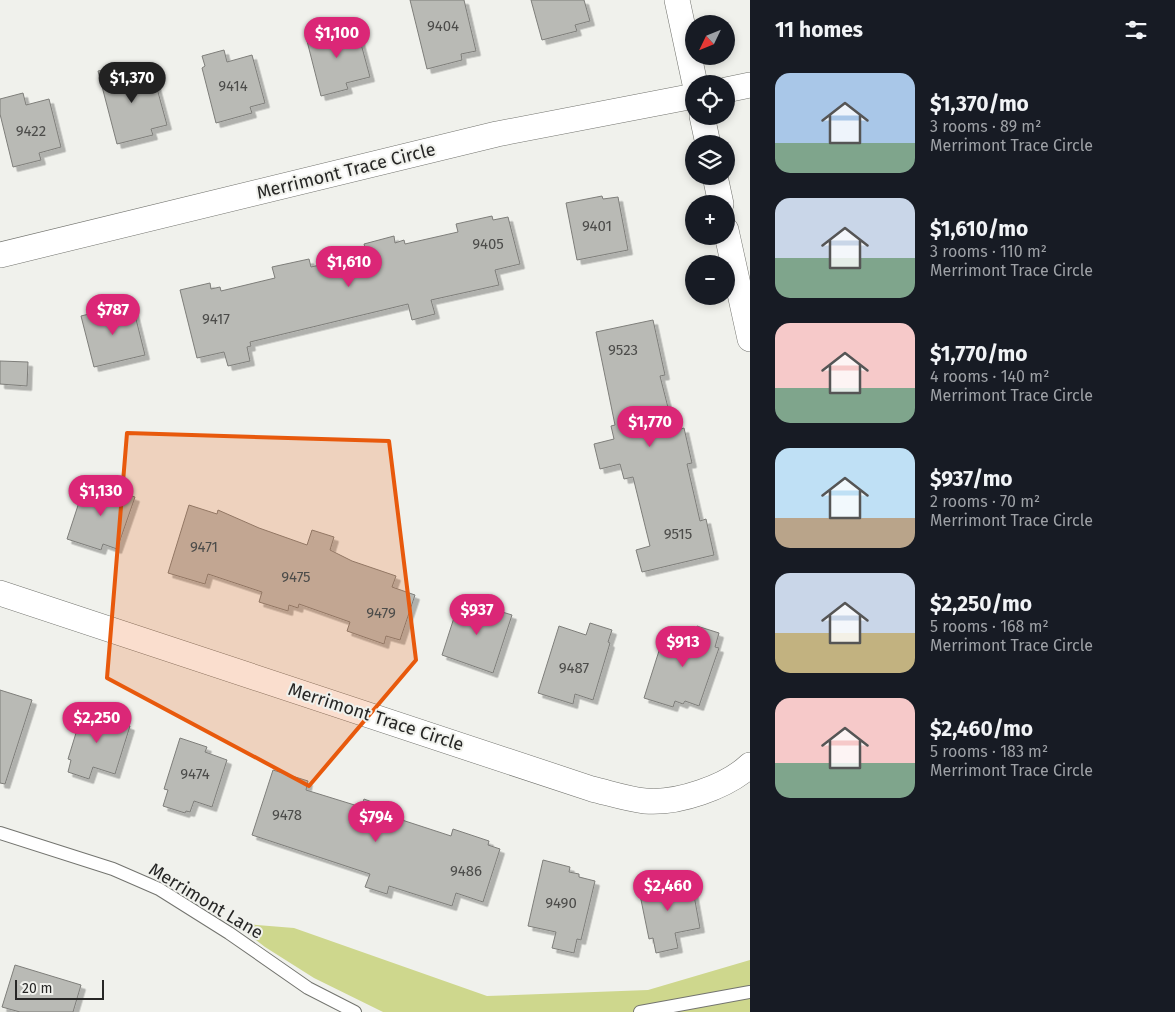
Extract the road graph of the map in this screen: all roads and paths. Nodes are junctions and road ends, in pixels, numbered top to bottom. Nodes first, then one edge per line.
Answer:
1 (677, 0) edge
2 (693, 75) edge
3 (750, 86) edge
4 (735, 88) edge
5 (685, 98) edge
6 (729, 245) edge
7 (0, 255) edge
8 (750, 339) edge
9 (0, 593) edge
10 (750, 765) edge
11 (0, 832) edge
12 (750, 992) edge
13 (355, 1012) edge
14 (640, 1012) edge

1 - 2 street
3 - 4 street
5 - 7 street, Merrimont Trace Circle
6 - 8 street
9 - 10 street, Merrimont Trace Circle
11 - 13 lane, Merrimont Lane
12 - 14 lane

